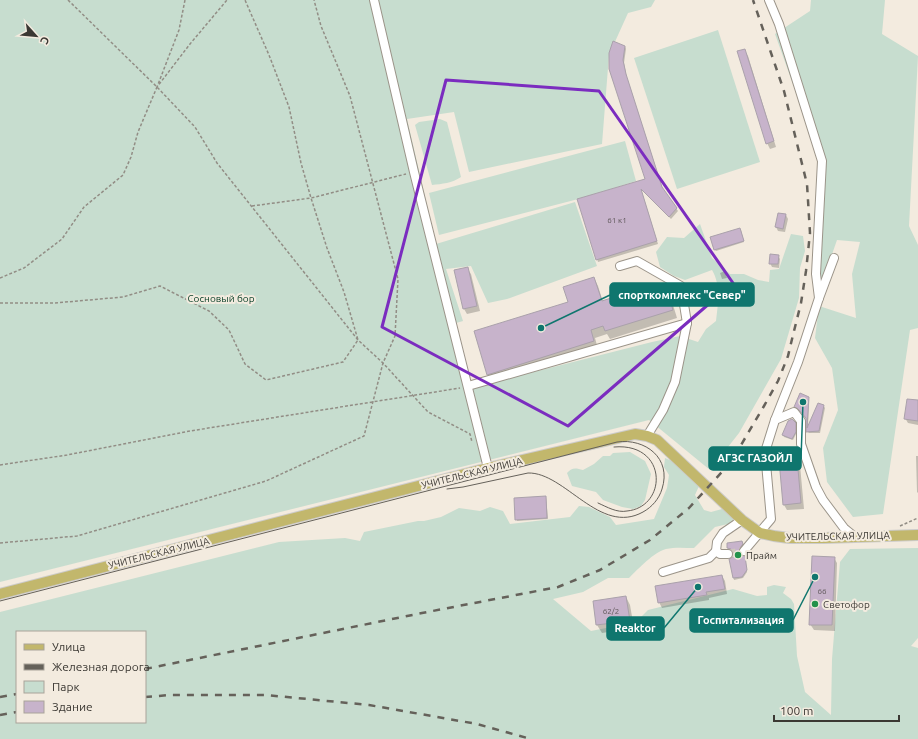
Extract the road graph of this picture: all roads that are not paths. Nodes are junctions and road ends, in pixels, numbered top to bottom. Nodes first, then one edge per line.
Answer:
1 (374, 0) edge
2 (769, 0) edge
3 (834, 258) dead end
4 (620, 266) dead end
5 (818, 298) junction
6 (687, 323) junction
7 (468, 386) junction
8 (774, 420) junction
9 (647, 436) junction
10 (488, 468) junction
11 (742, 520) junction
12 (760, 533) junction
13 (918, 535) edge
14 (855, 537) junction
15 (716, 552) junction
16 (744, 552) tunnel mouth
17 (728, 554) tunnel mouth
18 (663, 572) dead end
19 (0, 594) edge

1 - 7 lane
2 - 5 lane
3 - 5 lane
4 - 6 lane
5 - 8 lane
6 - 7 lane
6 - 9 lane
7 - 10 lane
8 - 12 lane
8 - 14 lane
9 - 10 main road, УЧИТЕЛЬСКАЯ УЛИЦА
9 - 11 main road, УЧИТЕЛЬСКАЯ УЛИЦА
10 - 19 main road, УЧИТЕЛЬСКАЯ УЛИЦА
11 - 12 main road, УЧИТЕЛЬСКАЯ УЛИЦА
11 - 15 lane
12 - 14 main road, УЧИТЕЛЬСКАЯ УЛИЦА
12 - 16 lane
13 - 14 main road, УЧИТЕЛЬСКАЯ УЛИЦА
15 - 17 lane
15 - 18 lane

